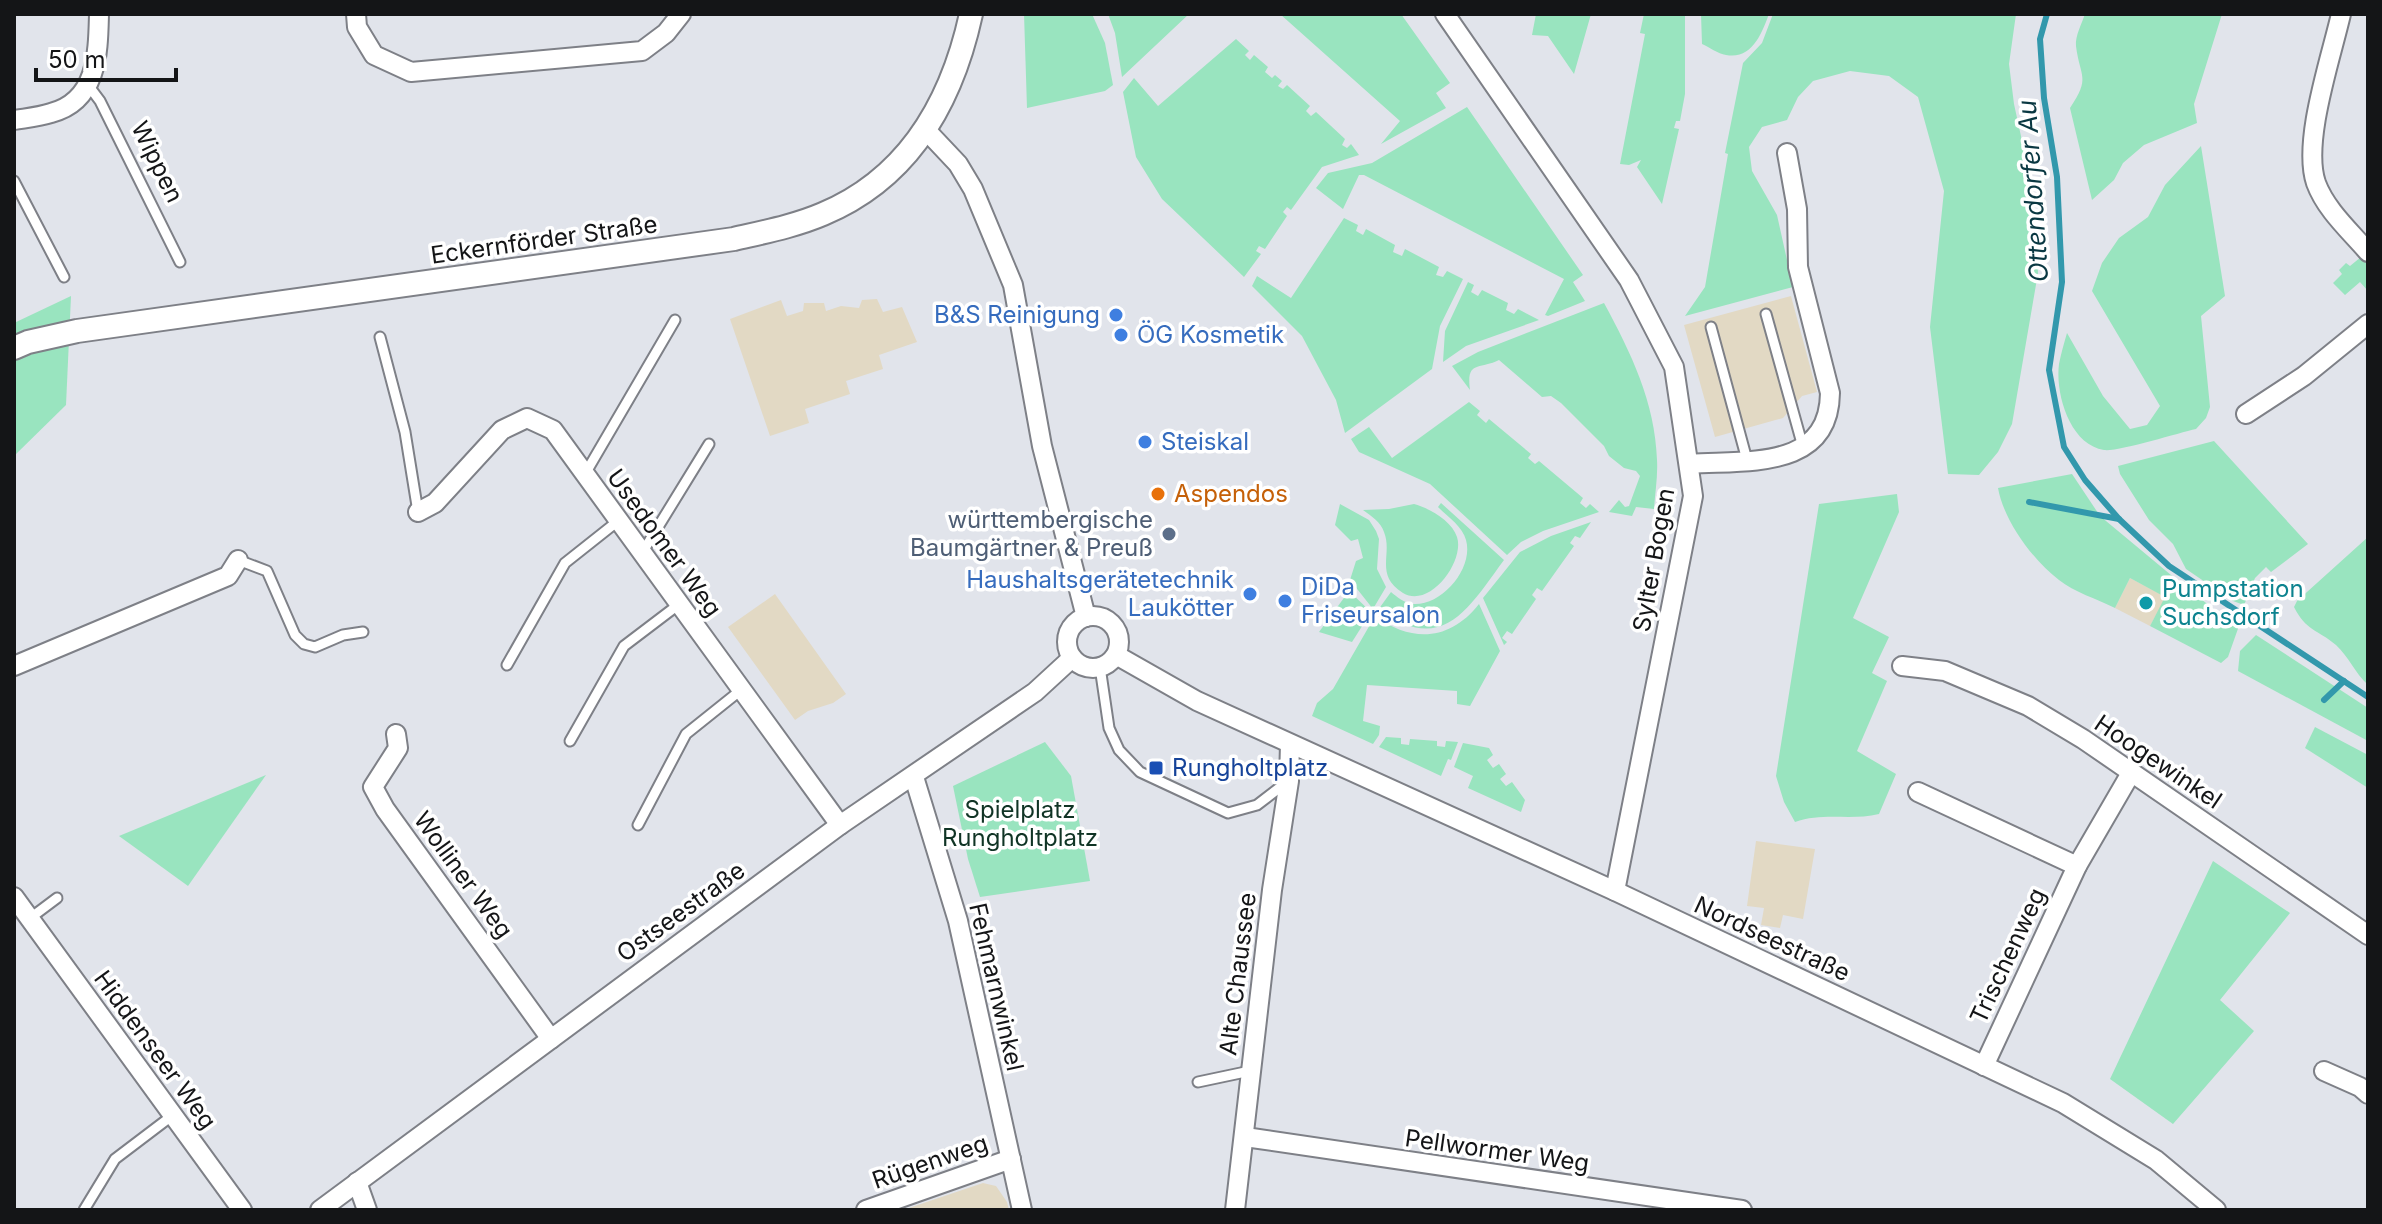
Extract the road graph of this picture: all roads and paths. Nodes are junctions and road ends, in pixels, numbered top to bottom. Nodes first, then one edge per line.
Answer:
1 (99, 14) edge
2 (356, 14) edge
3 (681, 14) edge
4 (971, 14) edge
5 (1445, 14) edge
6 (2341, 14) edge
7 (88, 85) junction
8 (14, 120) edge
9 (925, 129) junction
10 (1787, 153) dead end
11 (14, 181) edge
12 (2368, 252) edge
13 (180, 262) dead end
14 (64, 277) dead end
15 (1766, 314) dead end
16 (675, 320) dead end
17 (2368, 324) edge
18 (1711, 327) dead end
19 (380, 337) dead end
20 (14, 348) edge
21 (2246, 414) dead end
22 (709, 444) dead end
23 (1803, 447) junction
24 (1747, 460) junction
25 (1691, 464) junction
26 (585, 474) junction
27 (418, 512) joint
28 (618, 521) junction
29 (642, 553) junction
30 (238, 560) joint
31 (678, 605) junction
32 (1086, 617) junction
33 (363, 632) dead end
34 (1116, 655) junction
35 (1072, 658) junction
36 (507, 665) dead end
37 (14, 666) edge
38 (1902, 666) dead end
39 (1100, 667) junction
40 (741, 690) junction
41 (396, 734) dead end
42 (570, 741) dead end
43 (1290, 744) junction
44 (2131, 773) junction
45 (914, 777) junction
46 (1289, 781) junction
47 (1918, 792) dead end
48 (638, 825) dead end
49 (840, 825) junction
50 (2077, 866) junction
51 (1615, 891) junction
52 (14, 897) edge
53 (57, 898) dead end
54 (29, 919) junction
55 (2368, 935) edge
56 (551, 1039) junction
57 (1984, 1066) junction
58 (1250, 1071) junction
59 (2324, 1071) dead end
60 (1198, 1082) dead end
61 (2368, 1094) edge
62 (173, 1115) junction
63 (1245, 1137) junction
64 (1011, 1159) junction
65 (357, 1182) junction
66 (235, 1207) edge
67 (84, 1210) edge
68 (320, 1210) edge
69 (367, 1210) edge
70 (866, 1210) edge
71 (1022, 1210) edge
72 (1235, 1210) edge
73 (1742, 1210) edge
74 (2216, 1210) edge

1 - 7 street
2 - 3 street
4 - 9 street, Eckernförder Straße
5 - 25 street, Sylter Bogen
6 - 12 street
7 - 8 street
7 - 13 lane, Wippen
9 - 20 street, Eckernförder Straße
9 - 32 street
10 - 23 street
11 - 14 lane
15 - 23 lane
16 - 26 lane
17 - 21 street
18 - 24 lane
19 - 27 lane
22 - 29 lane
23 - 24 street
24 - 25 street
25 - 51 street, Sylter Bogen
26 - 27 street, Usedomer Weg
26 - 28 street, Usedomer Weg
28 - 29 street, Usedomer Weg
28 - 36 lane
29 - 31 street, Usedomer Weg
30 - 33 lane
30 - 37 street
31 - 40 street, Usedomer Weg
31 - 42 lane
32 - 34 street
32 - 35 street
34 - 39 street
34 - 43 street
35 - 39 street
35 - 45 street, Ostseestraße
38 - 44 street, Hoogewinkel
39 - 46 lane
40 - 48 lane
40 - 49 street, Usedomer Weg
41 - 56 street, Wolliner Weg
43 - 46 street, Alte Chaussee
43 - 51 street, Nordseestraße
44 - 50 street, Trischenweg
44 - 55 street, Hoogewinkel
45 - 49 street, Ostseestraße
45 - 64 street, Fehmarnwinkel
46 - 58 street, Alte Chaussee
47 - 50 street
49 - 56 street, Ostseestraße
50 - 57 street, Trischenweg
51 - 57 street, Nordseestraße
52 - 54 street, Hiddenseer Weg
53 - 54 lane
54 - 62 street, Hiddenseer Weg
56 - 65 street, Ostseestraße
57 - 74 street, Nordseestraße
58 - 60 lane
58 - 63 street, Alte Chaussee
59 - 61 street
62 - 66 street, Hiddenseer Weg
62 - 67 lane
63 - 72 street, Alte Chaussee
63 - 73 street, Pellwormer Weg
64 - 70 street, Rügenweg
64 - 71 street, Fehmarnwinkel
65 - 68 street, Ostseestraße
65 - 69 street

